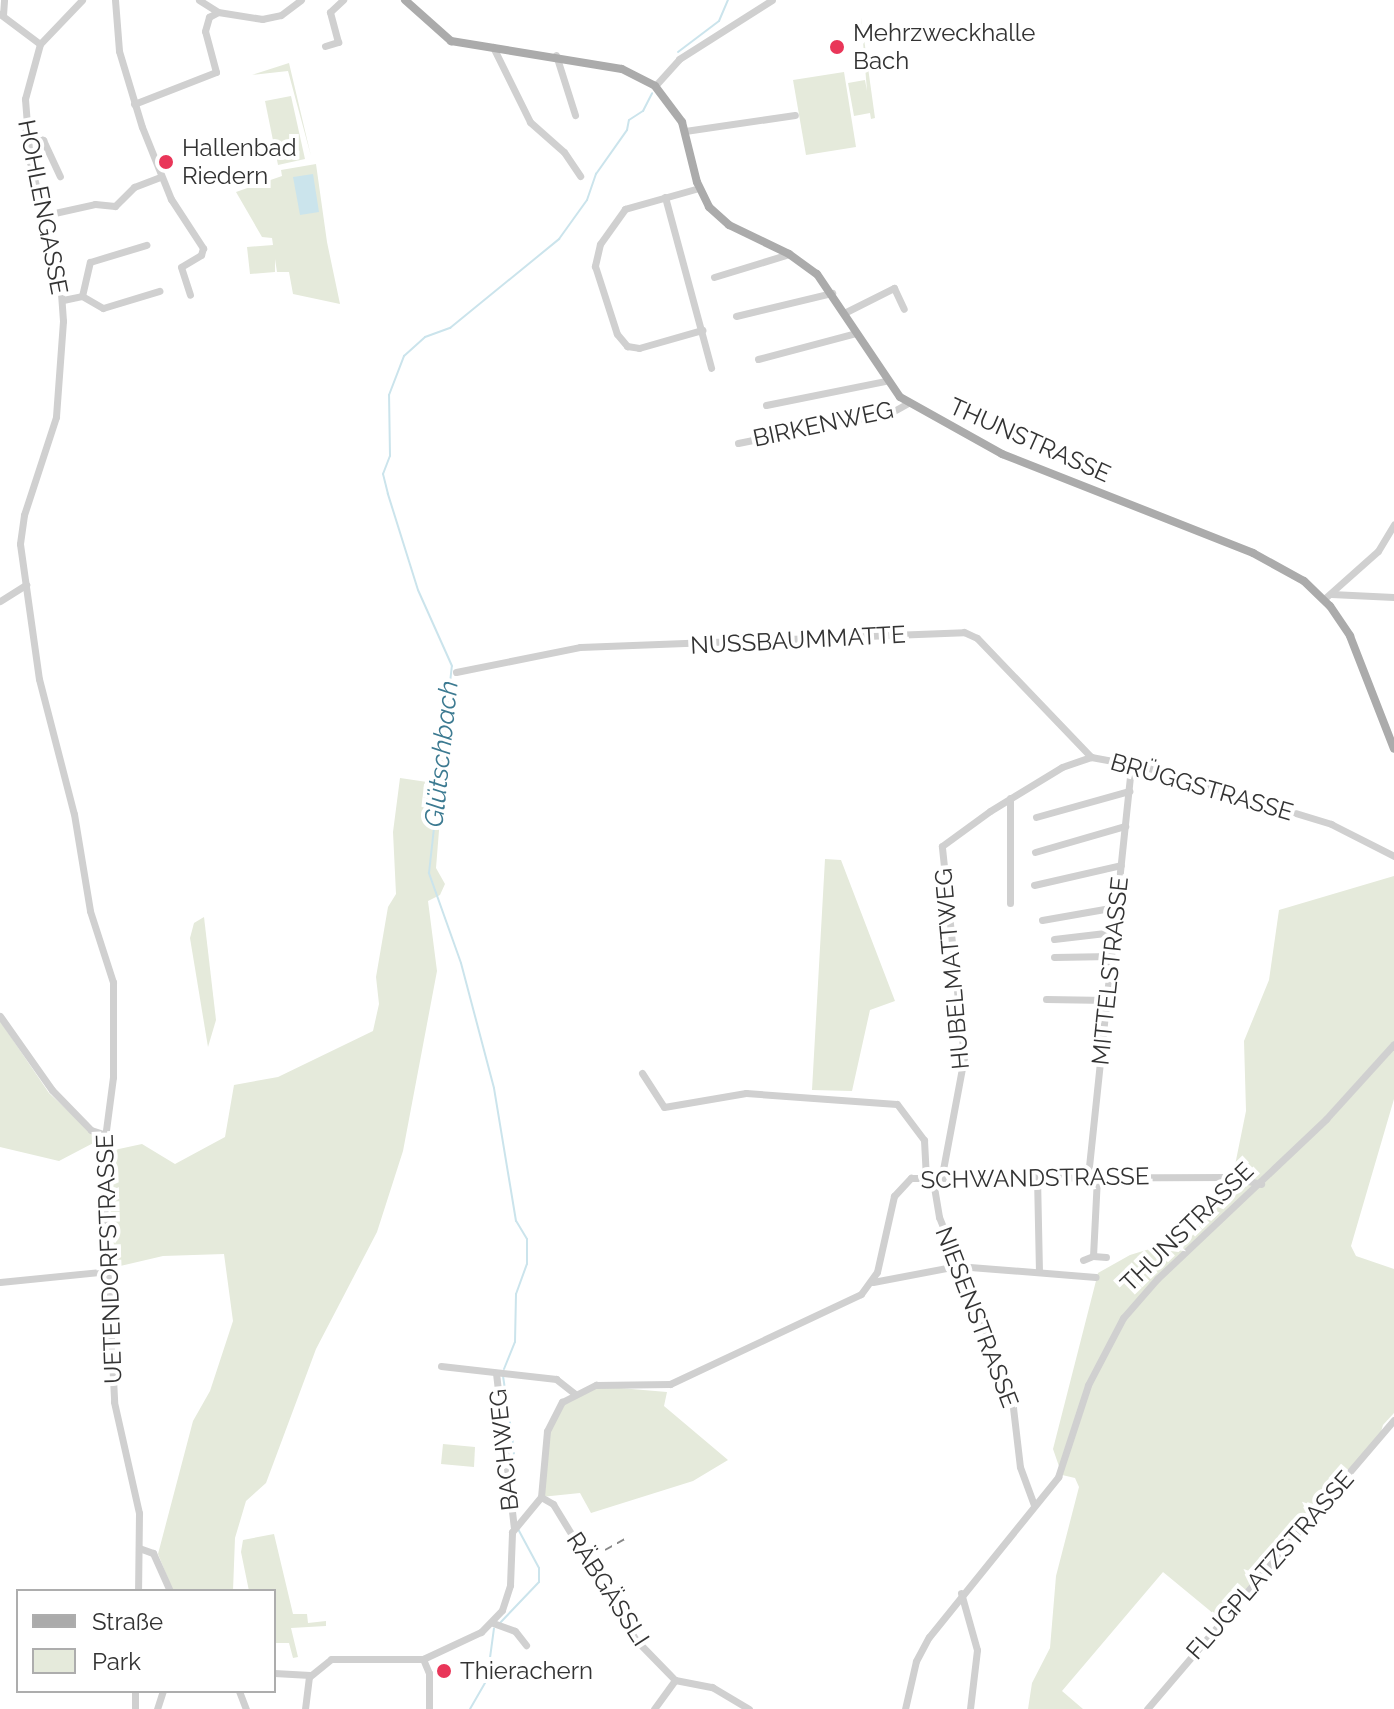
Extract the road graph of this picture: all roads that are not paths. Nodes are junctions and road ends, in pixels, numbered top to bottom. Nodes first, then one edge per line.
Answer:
1 (4, 0) edge
2 (82, 0) edge
3 (115, 0) edge
4 (199, 0) edge
5 (301, 0) edge
6 (343, 0) edge
7 (405, 0) edge
8 (772, 0) edge
9 (218, 12) junction
10 (2, 14) edge
11 (40, 44) junction
12 (325, 46) dead end
13 (493, 47) junction
14 (556, 55) junction
15 (655, 86) junction
16 (134, 104) junction
17 (575, 115) dead end
18 (795, 115) dead end
19 (685, 131) junction
20 (25, 132) junction
21 (60, 176) dead end
22 (580, 176) dead end
23 (160, 177) junction
24 (699, 188) junction
25 (665, 197) junction
26 (41, 216) junction
27 (146, 245) dead end
28 (789, 254) junction
29 (714, 277) dead end
30 (159, 291) dead end
31 (832, 293) junction
32 (190, 295) dead end
33 (82, 296) junction
34 (63, 300) junction
35 (904, 309) dead end
36 (844, 313) junction
37 (736, 316) dead end
38 (702, 330) junction
39 (856, 333) junction
40 (758, 359) dead end
41 (711, 368) dead end
42 (885, 381) junction
43 (908, 403) junction
44 (766, 405) dead end
45 (738, 443) dead end
46 (1394, 524) edge
47 (26, 585) junction
48 (1327, 596) junction
49 (1394, 597) edge
50 (0, 601) edge
51 (456, 672) dead end
52 (1394, 749) edge
53 (1091, 757) junction
54 (1131, 766) junction
55 (1129, 791) junction
56 (1010, 798) junction
57 (1036, 817) dead end
58 (1125, 826) junction
59 (1035, 852) dead end
60 (1394, 856) edge
61 (1121, 865) junction
62 (1034, 885) dead end
63 (1010, 903) dead end
64 (1116, 907) junction
65 (1042, 920) dead end
66 (1114, 932) junction
67 (1054, 939) dead end
68 (1111, 956) junction
69 (1054, 957) dead end
70 (1046, 999) dead end
71 (1107, 1000) junction
72 (0, 1016) edge
73 (1394, 1044) edge
74 (642, 1073) dead end
75 (103, 1134) junction
76 (929, 1175) junction
77 (942, 1175) junction
78 (1037, 1176) junction
79 (1093, 1176) junction
80 (1261, 1184) junction
81 (1093, 1256) junction
82 (1106, 1257) dead end
83 (1083, 1260) dead end
84 (957, 1266) junction
85 (1039, 1269) dead end
86 (111, 1271) junction
87 (1096, 1277) dead end
88 (0, 1282) edge
89 (873, 1282) junction
90 (441, 1366) dead end
91 (501, 1373) junction
92 (574, 1393) junction
93 (1394, 1420) edge
94 (541, 1497) junction
95 (1034, 1505) junction
96 (514, 1528) junction
97 (139, 1548) junction
98 (138, 1589) edge
99 (169, 1589) edge
100 (961, 1593) junction
101 (495, 1624) junction
102 (526, 1645) dead end
103 (423, 1659) junction
104 (276, 1673) edge
105 (310, 1675) junction
106 (675, 1680) junction
107 (305, 1709) edge
108 (429, 1709) edge
109 (654, 1709) edge
110 (749, 1709) edge
111 (905, 1709) edge
112 (970, 1709) edge
113 (1147, 1709) edge

1 - 10 street
2 - 11 street, HOHLENGASSE
3 - 16 street
4 - 9 street
5 - 9 street
6 - 12 street
7 - 13 main road
8 - 15 street
9 - 16 street
10 - 11 street
11 - 20 street, HOHLENGASSE
13 - 14 main road
13 - 22 street
14 - 15 main road
14 - 17 street
15 - 19 main road, THUNSTRASSE
16 - 23 street
18 - 19 street
19 - 24 main road, THUNSTRASSE
20 - 21 street
20 - 26 street, HOHLENGASSE
23 - 26 street
23 - 32 street
24 - 25 street
24 - 28 main road, THUNSTRASSE
25 - 38 street
25 - 38 street
26 - 34 street, HOHLENGASSE
27 - 33 street
28 - 29 street
28 - 31 main road, THUNSTRASSE
30 - 33 street
31 - 36 main road, THUNSTRASSE
31 - 37 street
33 - 34 street
34 - 47 street, HOHLENGASSE
35 - 36 street
36 - 39 main road, THUNSTRASSE
38 - 41 street
39 - 40 street
39 - 42 main road, THUNSTRASSE
42 - 43 main road, THUNSTRASSE
42 - 44 street
43 - 45 street, BIRKENWEG
43 - 48 main road, THUNSTRASSE
46 - 48 street
47 - 50 street
47 - 75 street, UETENDORFSTRASSE
48 - 49 street
48 - 52 main road, THUNSTRASSE
51 - 53 street, NUSSBAUMMATTE
53 - 54 street, BRÜGGSTRASSE
53 - 56 street, BRÜGGSTRASSE
54 - 55 street, MITTELSTRASSE
54 - 60 street, BRÜGGSTRASSE
55 - 57 street
55 - 58 street, MITTELSTRASSE
56 - 63 street
56 - 77 street, HUBELMATTWEG
58 - 59 street
58 - 61 street, MITTELSTRASSE
61 - 62 street
61 - 64 street, MITTELSTRASSE
64 - 65 street
64 - 66 street, MITTELSTRASSE
66 - 67 street
66 - 68 street, MITTELSTRASSE
68 - 69 street
68 - 71 street, MITTELSTRASSE
70 - 71 street
71 - 79 street, MITTELSTRASSE
72 - 75 street
73 - 80 street, THUNSTRASSE
74 - 76 street, NIESENSTRASSE
75 - 86 street, UETENDORFSTRASSE
76 - 77 street, SCHWANDSTRASSE
76 - 84 street, NIESENSTRASSE
76 - 89 street, SCHWANDSTRASSE
77 - 78 street, SCHWANDSTRASSE
78 - 79 street, SCHWANDSTRASSE
78 - 85 street
79 - 80 street, SCHWANDSTRASSE
79 - 81 street, MITTELSTRASSE
80 - 95 street, THUNSTRASSE
81 - 82 street
81 - 83 street
84 - 87 street
84 - 89 street
84 - 95 street, NIESENSTRASSE
86 - 88 street
86 - 97 street, UETENDORFSTRASSE
89 - 92 street
90 - 91 street
91 - 92 street
91 - 96 street, BACHWEG
92 - 94 street
93 - 113 street, FLUGPLATZSTRASSE
94 - 96 street
94 - 106 street, RÄBGÄSSLI
95 - 100 street, THUNSTRASSE
96 - 101 street
97 - 98 street, UETENDORFSTRASSE
97 - 99 street
100 - 111 street, THUNSTRASSE
100 - 112 street
101 - 102 street
101 - 103 street
103 - 105 street
103 - 108 street
104 - 105 street
105 - 107 street
106 - 109 street
106 - 110 street

